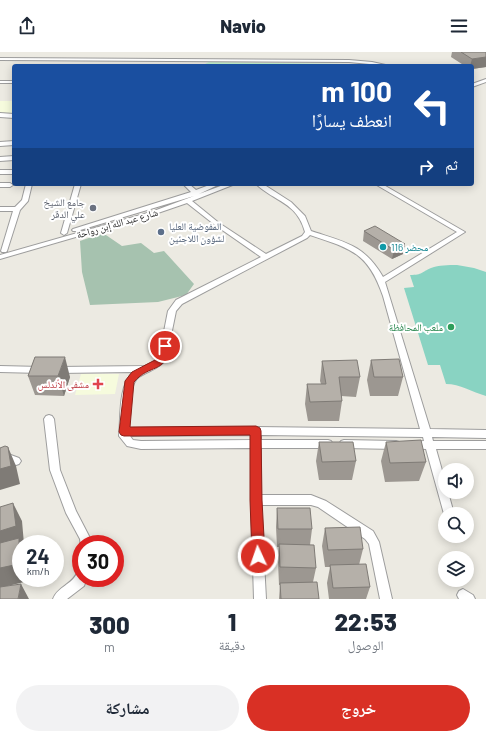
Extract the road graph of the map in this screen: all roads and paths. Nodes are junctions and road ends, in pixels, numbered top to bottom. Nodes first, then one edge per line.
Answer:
1 (367, 52) edge
2 (374, 52) edge
3 (0, 59) edge
4 (201, 60) junction
5 (361, 62) joint
6 (200, 64) edge
7 (374, 64) edge
8 (486, 76) edge
9 (486, 80) edge
10 (474, 81) edge
11 (0, 82) edge
12 (12, 82) edge
13 (474, 85) edge
14 (0, 116) edge
15 (12, 116) edge
16 (12, 143) edge
17 (0, 144) edge
18 (12, 158) edge
19 (0, 159) edge
20 (0, 172) edge
21 (12, 172) edge
22 (0, 185) edge
23 (10, 186) dead end
24 (29, 186) edge
25 (78, 186) edge
26 (188, 186) edge
27 (213, 186) edge
28 (226, 186) edge
29 (262, 186) edge
30 (382, 186) edge
31 (197, 195) junction
32 (189, 201) junction
33 (0, 209) edge
34 (17, 209) junction
35 (308, 232) junction
36 (64, 233) junction
37 (2, 251) edge
38 (0, 257) edge
39 (266, 257) junction
40 (381, 280) junction
41 (0, 369) edge
42 (143, 369) junction
43 (48, 419) dead end
44 (256, 431) junction
45 (124, 432) junction
46 (427, 434) junction
47 (486, 434) edge
48 (257, 444) junction
49 (430, 445) junction
50 (486, 445) edge
51 (0, 455) edge
52 (16, 461) dead end
53 (256, 500) junction
54 (447, 507) edge
55 (83, 535) edge
56 (73, 587) edge
57 (59, 599) edge
58 (260, 599) edge
59 (386, 599) edge

1 - 2 street
3 - 4 street
4 - 5 street
4 - 6 street
5 - 7 street
8 - 10 street
9 - 13 street
11 - 12 street
14 - 15 street
16 - 17 street
18 - 19 street
20 - 21 street
22 - 23 street
24 - 34 street
25 - 36 street
26 - 31 street
27 - 31 street, شارع عبد الله إبن رواحة
28 - 31 street, شارع عبد الله إبن رواحة
29 - 35 street
30 - 40 street
31 - 32 street, شارع عبد الله إبن رواحة
31 - 36 street, شارع عبد الله إبن رواحة
32 - 38 street, شارع عبد الله إبن رواحة
32 - 39 street
33 - 34 street
34 - 37 street
35 - 39 street
35 - 40 street
36 - 37 street, شارع عبد الله إبن رواحة
39 - 42 street
40 - 46 street
41 - 42 street
42 - 45 street
43 - 55 street
44 - 45 street
44 - 46 street
44 - 48 street
45 - 48 street
46 - 47 street
46 - 49 street
48 - 49 street
48 - 53 street
49 - 50 street
49 - 54 street
51 - 52 street
53 - 58 street
53 - 59 street
56 - 57 street

